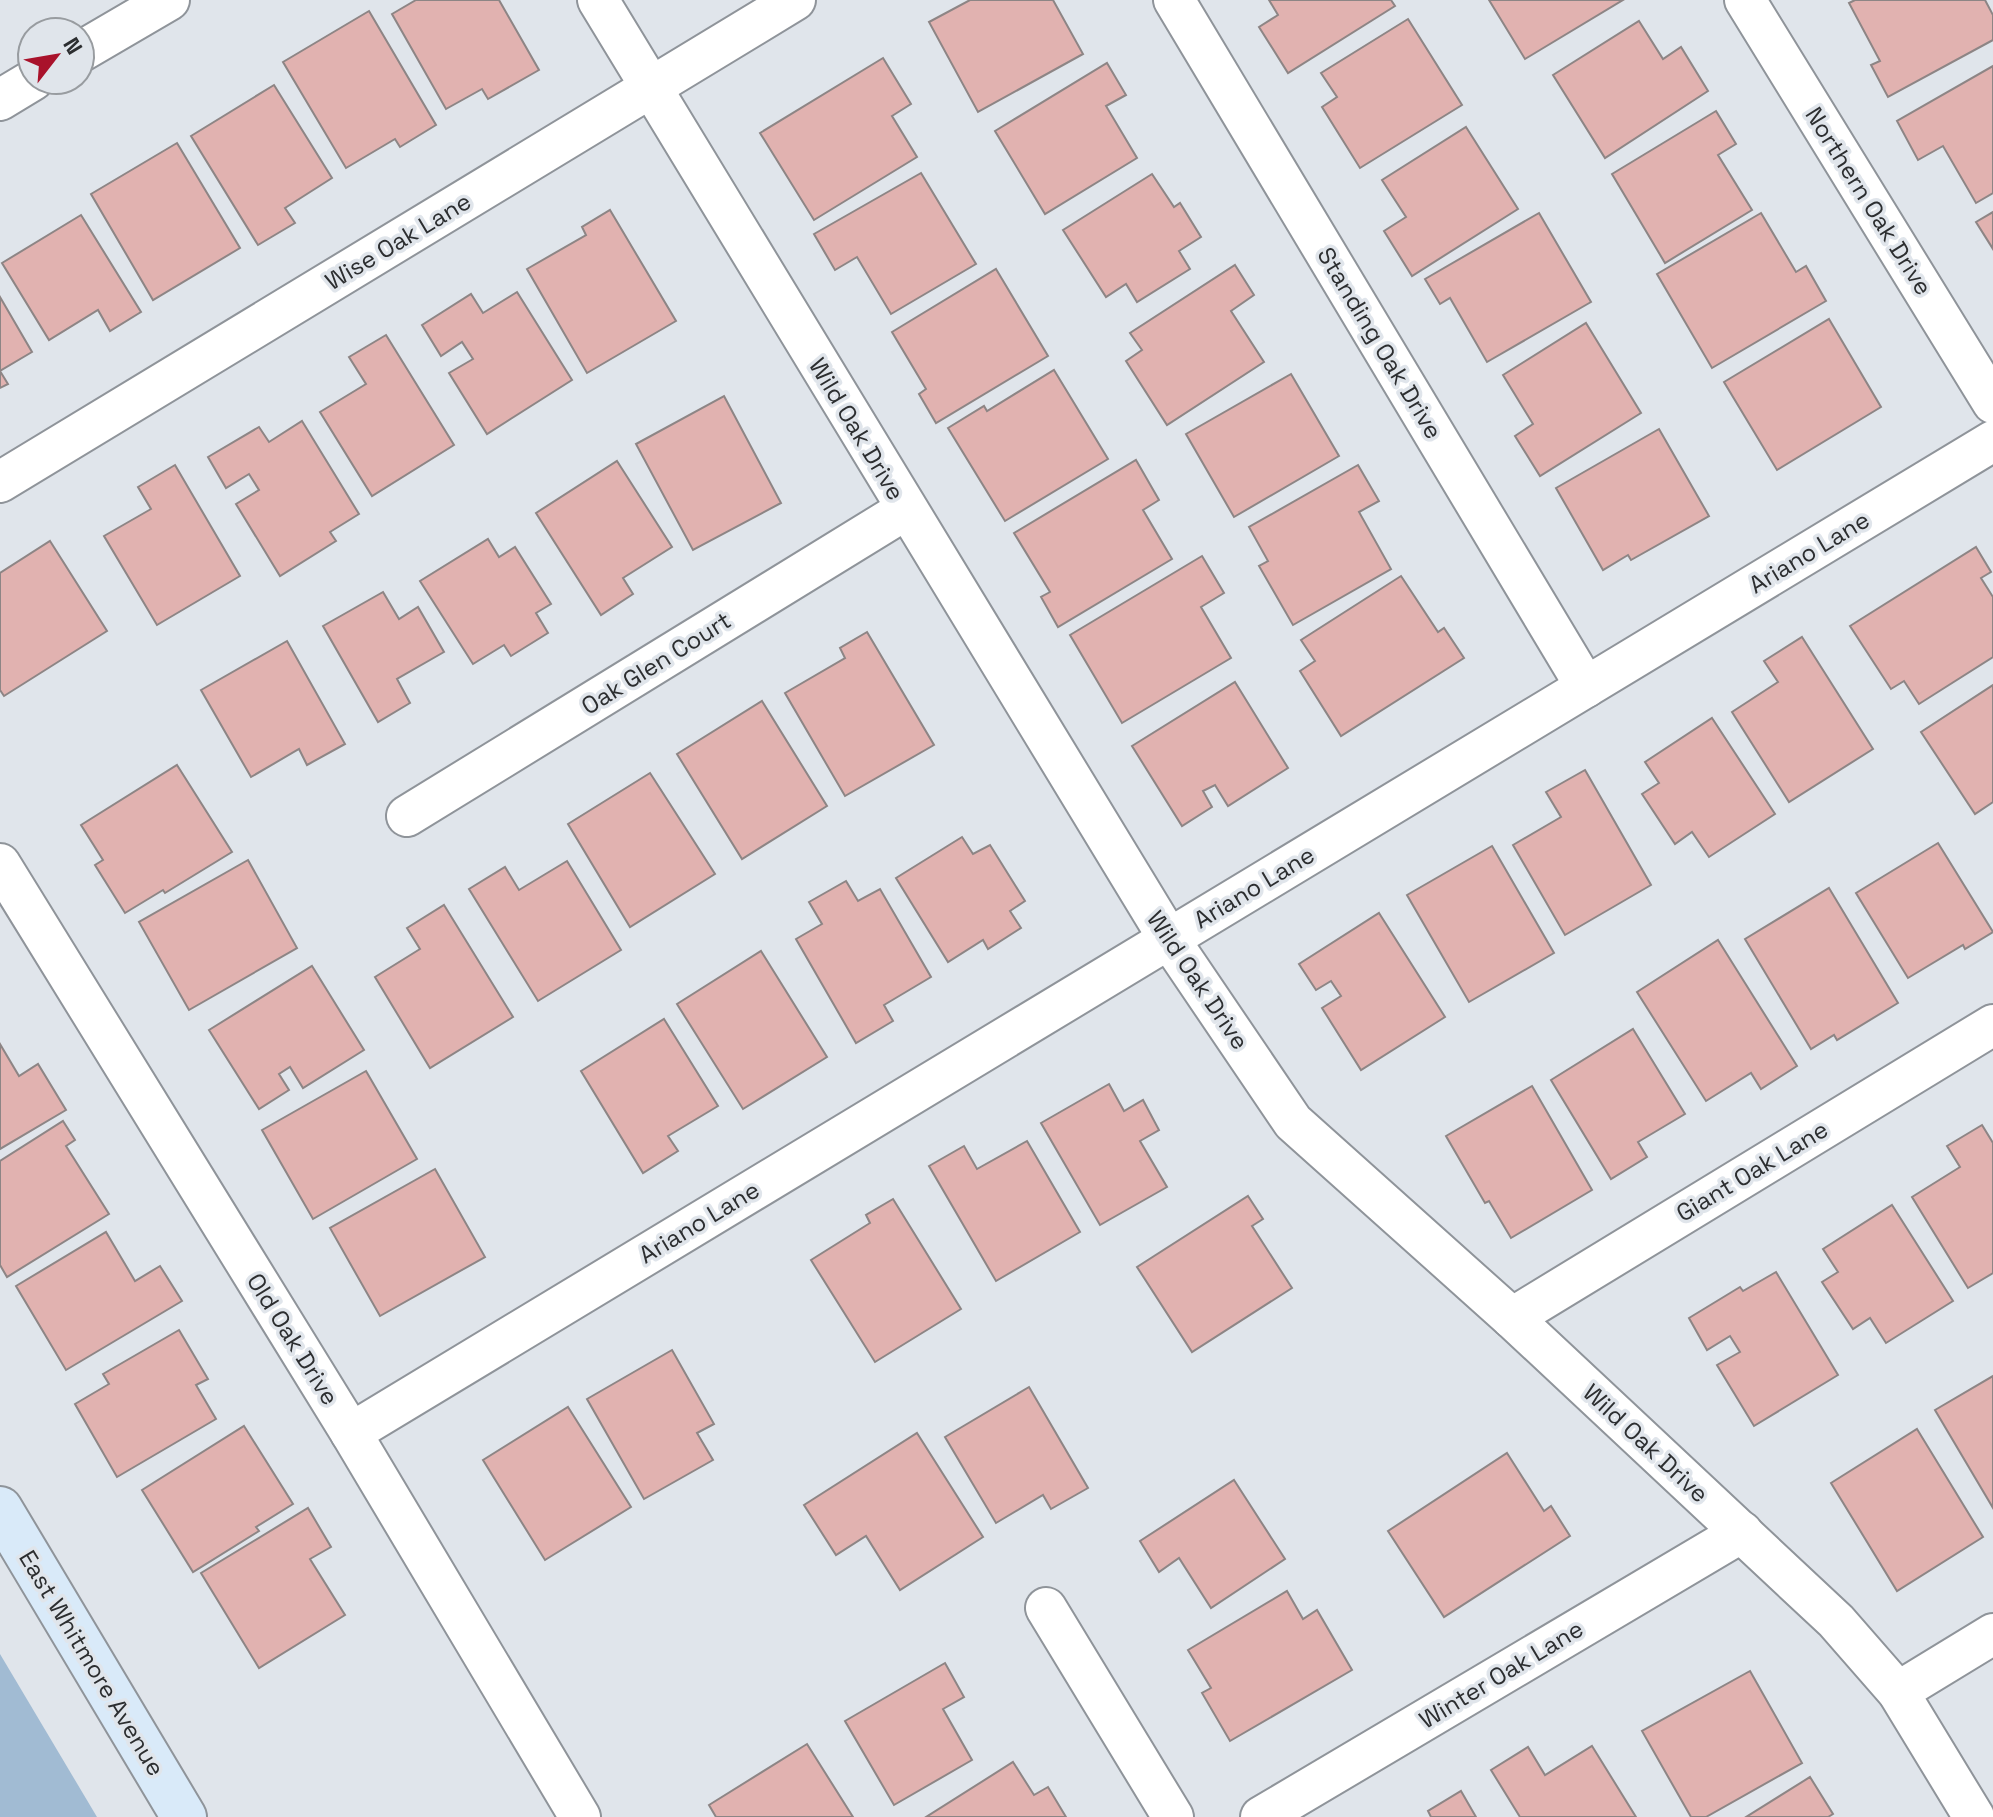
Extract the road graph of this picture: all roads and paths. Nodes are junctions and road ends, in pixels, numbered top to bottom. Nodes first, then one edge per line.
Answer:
1 (169, 0) edge
2 (598, 0) edge
3 (795, 0) edge
4 (1174, 0) edge
5 (1745, 0) edge
6 (96, 43) edge
7 (651, 88) junction
8 (1993, 403) edge
9 (1993, 441) edge
10 (0, 482) edge
11 (905, 510) junction
12 (1586, 687) junction
13 (407, 816) dead end
14 (0, 864) edge
15 (1169, 939) junction
16 (1993, 1025) edge
17 (1512, 1318) junction
18 (351, 1433) junction
19 (0, 1509) edge
20 (1742, 1532) junction
21 (1046, 1608) dead end
22 (1993, 1634) edge
23 (1898, 1692) junction
24 (184, 1817) edge
25 (580, 1817) edge
26 (1173, 1817) edge
27 (1261, 1817) edge
28 (1974, 1817) edge

1 - 6 street
2 - 7 street, Wild Oak Drive
3 - 7 street, Wise Oak Lane
4 - 12 street, Standing Oak Drive
5 - 8 street, Northern Oak Drive
7 - 10 street, Wise Oak Lane
7 - 11 street, Wild Oak Drive
9 - 12 street, Ariano Lane
11 - 13 street, Oak Glen Court
11 - 15 street, Wild Oak Drive
12 - 15 street, Ariano Lane
14 - 18 street, Old Oak Drive
15 - 17 street, Wild Oak Drive
15 - 18 street, Ariano Lane
16 - 17 street, Giant Oak Lane
17 - 20 street, Wild Oak Drive
18 - 25 street, Old Oak Drive
19 - 24 main road, East Whitmore Avenue
20 - 23 street, Wild Oak Drive
20 - 27 street, Winter Oak Lane
21 - 26 street
22 - 23 street
23 - 28 street, Wild Oak Drive

